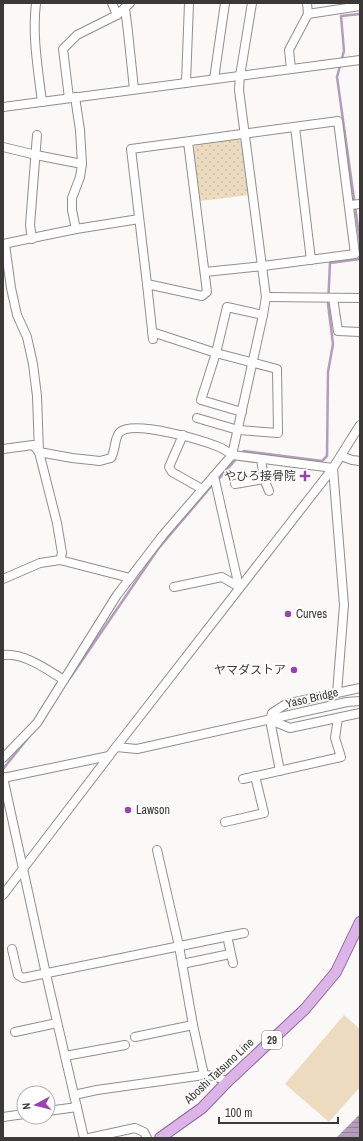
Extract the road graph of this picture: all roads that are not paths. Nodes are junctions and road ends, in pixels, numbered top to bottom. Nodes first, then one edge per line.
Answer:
1 (36, 3) edge
2 (112, 3) edge
3 (189, 3) edge
4 (225, 3) edge
5 (252, 3) edge
6 (307, 3) edge
7 (127, 6) edge
8 (360, 6) edge
9 (308, 14) junction
10 (117, 15) junction
11 (360, 60) edge
12 (291, 69) junction
13 (240, 76) junction
14 (214, 79) junction
15 (186, 83) junction
16 (134, 89) junction
17 (72, 98) junction
18 (42, 102) junction
19 (3, 107) edge
20 (295, 127) junction
21 (245, 134) junction
22 (37, 135) dead end
23 (188, 142) junction
24 (3, 147) edge
25 (36, 155) junction
26 (82, 164) junction
27 (359, 204) edge
28 (350, 205) junction
29 (139, 219) junction
30 (76, 230) junction
31 (32, 239) junction
32 (4, 244) edge
33 (311, 260) junction
34 (263, 266) junction
35 (206, 272) junction
36 (148, 284) junction
37 (266, 297) junction
38 (333, 298) junction
39 (360, 298) edge
40 (263, 315) junction
41 (360, 332) edge
42 (216, 353) junction
43 (253, 363) junction
44 (242, 412) junction
45 (196, 418) dead end
46 (360, 425) edge
47 (238, 430) junction
48 (183, 436) junction
49 (3, 449) edge
50 (39, 452) junction
51 (232, 455) junction
52 (342, 456) junction
53 (261, 458) junction
54 (360, 461) edge
55 (333, 468) junction
56 (214, 476) junction
57 (264, 479) junction
58 (236, 484) dead end
59 (202, 490) junction
60 (269, 491) dead end
61 (60, 560) junction
62 (130, 578) junction
63 (3, 580) edge
64 (174, 587) dead end
65 (239, 587) junction
66 (3, 655) edge
67 (64, 680) junction
68 (360, 688) edge
69 (337, 693) junction
70 (360, 701) edge
71 (360, 713) edge
72 (338, 718) junction
73 (270, 720) junction
74 (116, 747) junction
75 (109, 756) junction
76 (3, 758) edge
77 (280, 771) junction
78 (255, 776) junction
79 (3, 778) edge
80 (243, 779) dead end
81 (225, 822) dead end
82 (158, 850) dead end
83 (24, 868) junction
84 (3, 895) edge
85 (360, 922) edge
86 (244, 933) dead end
87 (227, 936) junction
88 (179, 946) junction
89 (12, 949) dead end
90 (230, 954) junction
91 (233, 963) dead end
92 (182, 964) junction
93 (46, 974) junction
94 (57, 1023) junction
95 (193, 1025) junction
96 (15, 1032) dead end
97 (135, 1036) dead end
98 (125, 1046) dead end
99 (65, 1056) junction
100 (204, 1075) junction
101 (227, 1082) junction
102 (74, 1095) junction
103 (77, 1106) junction
104 (56, 1110) edge
105 (16, 1115) edge
106 (3, 1117) edge
107 (84, 1138) edge
108 (89, 1138) edge
109 (147, 1138) edge
110 (160, 1138) edge

1 - 18 street
2 - 10 street
3 - 15 street
4 - 14 street
5 - 13 street
6 - 9 street
7 - 10 street
7 - 16 street
8 - 9 street
9 - 12 street
10 - 17 street
11 - 12 street
12 - 13 street
13 - 14 street
13 - 21 street
14 - 15 street
15 - 16 street
16 - 17 street
17 - 18 street
17 - 26 street
18 - 19 street
20 - 21 street
20 - 28 street
20 - 33 street
21 - 23 street
21 - 34 street
22 - 25 street
23 - 29 street
23 - 35 street
24 - 25 street
25 - 26 street
25 - 31 street
26 - 30 street
27 - 28 street
28 - 33 street
29 - 30 street
29 - 36 street
30 - 31 street
31 - 32 street
32 - 50 street
33 - 34 street
34 - 35 street
34 - 37 street
35 - 36 street
36 - 42 street
37 - 38 street
37 - 40 street
38 - 39 street
38 - 41 street
40 - 42 street
40 - 43 street
42 - 43 street
42 - 44 street
43 - 44 street
43 - 47 street
44 - 47 street
45 - 47 street
46 - 52 street
47 - 51 street
48 - 50 street
48 - 51 street
48 - 59 street
49 - 50 street
50 - 61 street
51 - 53 street
51 - 56 street
52 - 54 street
52 - 55 street
53 - 55 street
53 - 57 street
55 - 65 street
55 - 69 street
56 - 59 street
56 - 65 street
57 - 58 street
57 - 60 street
59 - 62 street
61 - 62 street
61 - 63 street
62 - 67 street
64 - 65 street
65 - 74 street
66 - 67 street
67 - 76 street
68 - 69 street
69 - 73 street
70 - 73 street, Yaso Bridge
71 - 72 street
72 - 73 street
72 - 77 street
73 - 74 street, Yaso Bridge
73 - 77 street
74 - 75 street
75 - 79 street
75 - 83 street
77 - 78 street
78 - 80 street
78 - 81 street
79 - 83 street
82 - 88 street
83 - 84 street
83 - 93 street
85 - 101 main road, Aboshi Tatsuno Line / 29
86 - 87 street
87 - 88 street
87 - 90 street
88 - 92 street
88 - 93 street
89 - 93 street
90 - 91 street
90 - 92 street
92 - 95 street
93 - 94 street
94 - 96 street
94 - 99 street
95 - 97 street
95 - 100 street
98 - 99 street
99 - 102 street
100 - 101 street
100 - 102 street
101 - 110 main road, Aboshi Tatsuno Line / 29
102 - 103 street
103 - 104 street
103 - 107 street
105 - 106 street
108 - 109 street

